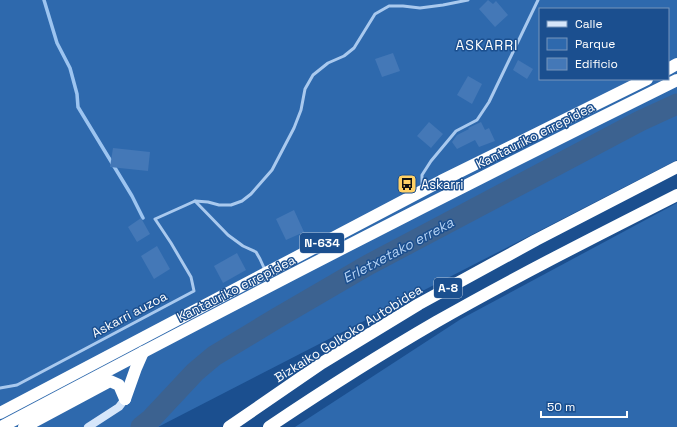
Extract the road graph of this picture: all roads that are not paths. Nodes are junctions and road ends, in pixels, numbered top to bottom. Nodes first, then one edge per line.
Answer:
1 (468, 0) edge
2 (538, 0) edge
3 (645, 80) edge
4 (677, 80) edge
5 (677, 167) edge
6 (421, 191) junction
7 (677, 195) edge
8 (195, 201) junction
9 (266, 273) junction
10 (143, 352) junction
11 (0, 388) edge
12 (125, 399) junction
13 (0, 412) edge
14 (1, 427) edge
15 (24, 427) edge
16 (88, 427) edge
17 (230, 427) edge
18 (270, 427) edge

1 - 8 lane
2 - 6 lane
3 - 6 highway, Kantauriko errepidea / N-634
4 - 10 highway, Kantauriko errepidea / N-634
5 - 17 highway, Bizkaiko Golkoko Autobidea / A-8
6 - 9 highway, Kantauriko errepidea / N-634
7 - 18 highway, A-8
8 - 9 lane
8 - 11 lane, Askarri auzoa
9 - 13 highway, Kantauriko errepidea / N-634
10 - 12 highway
10 - 14 highway, Kantauriko errepidea / N-634
12 - 15 highway
12 - 16 street

